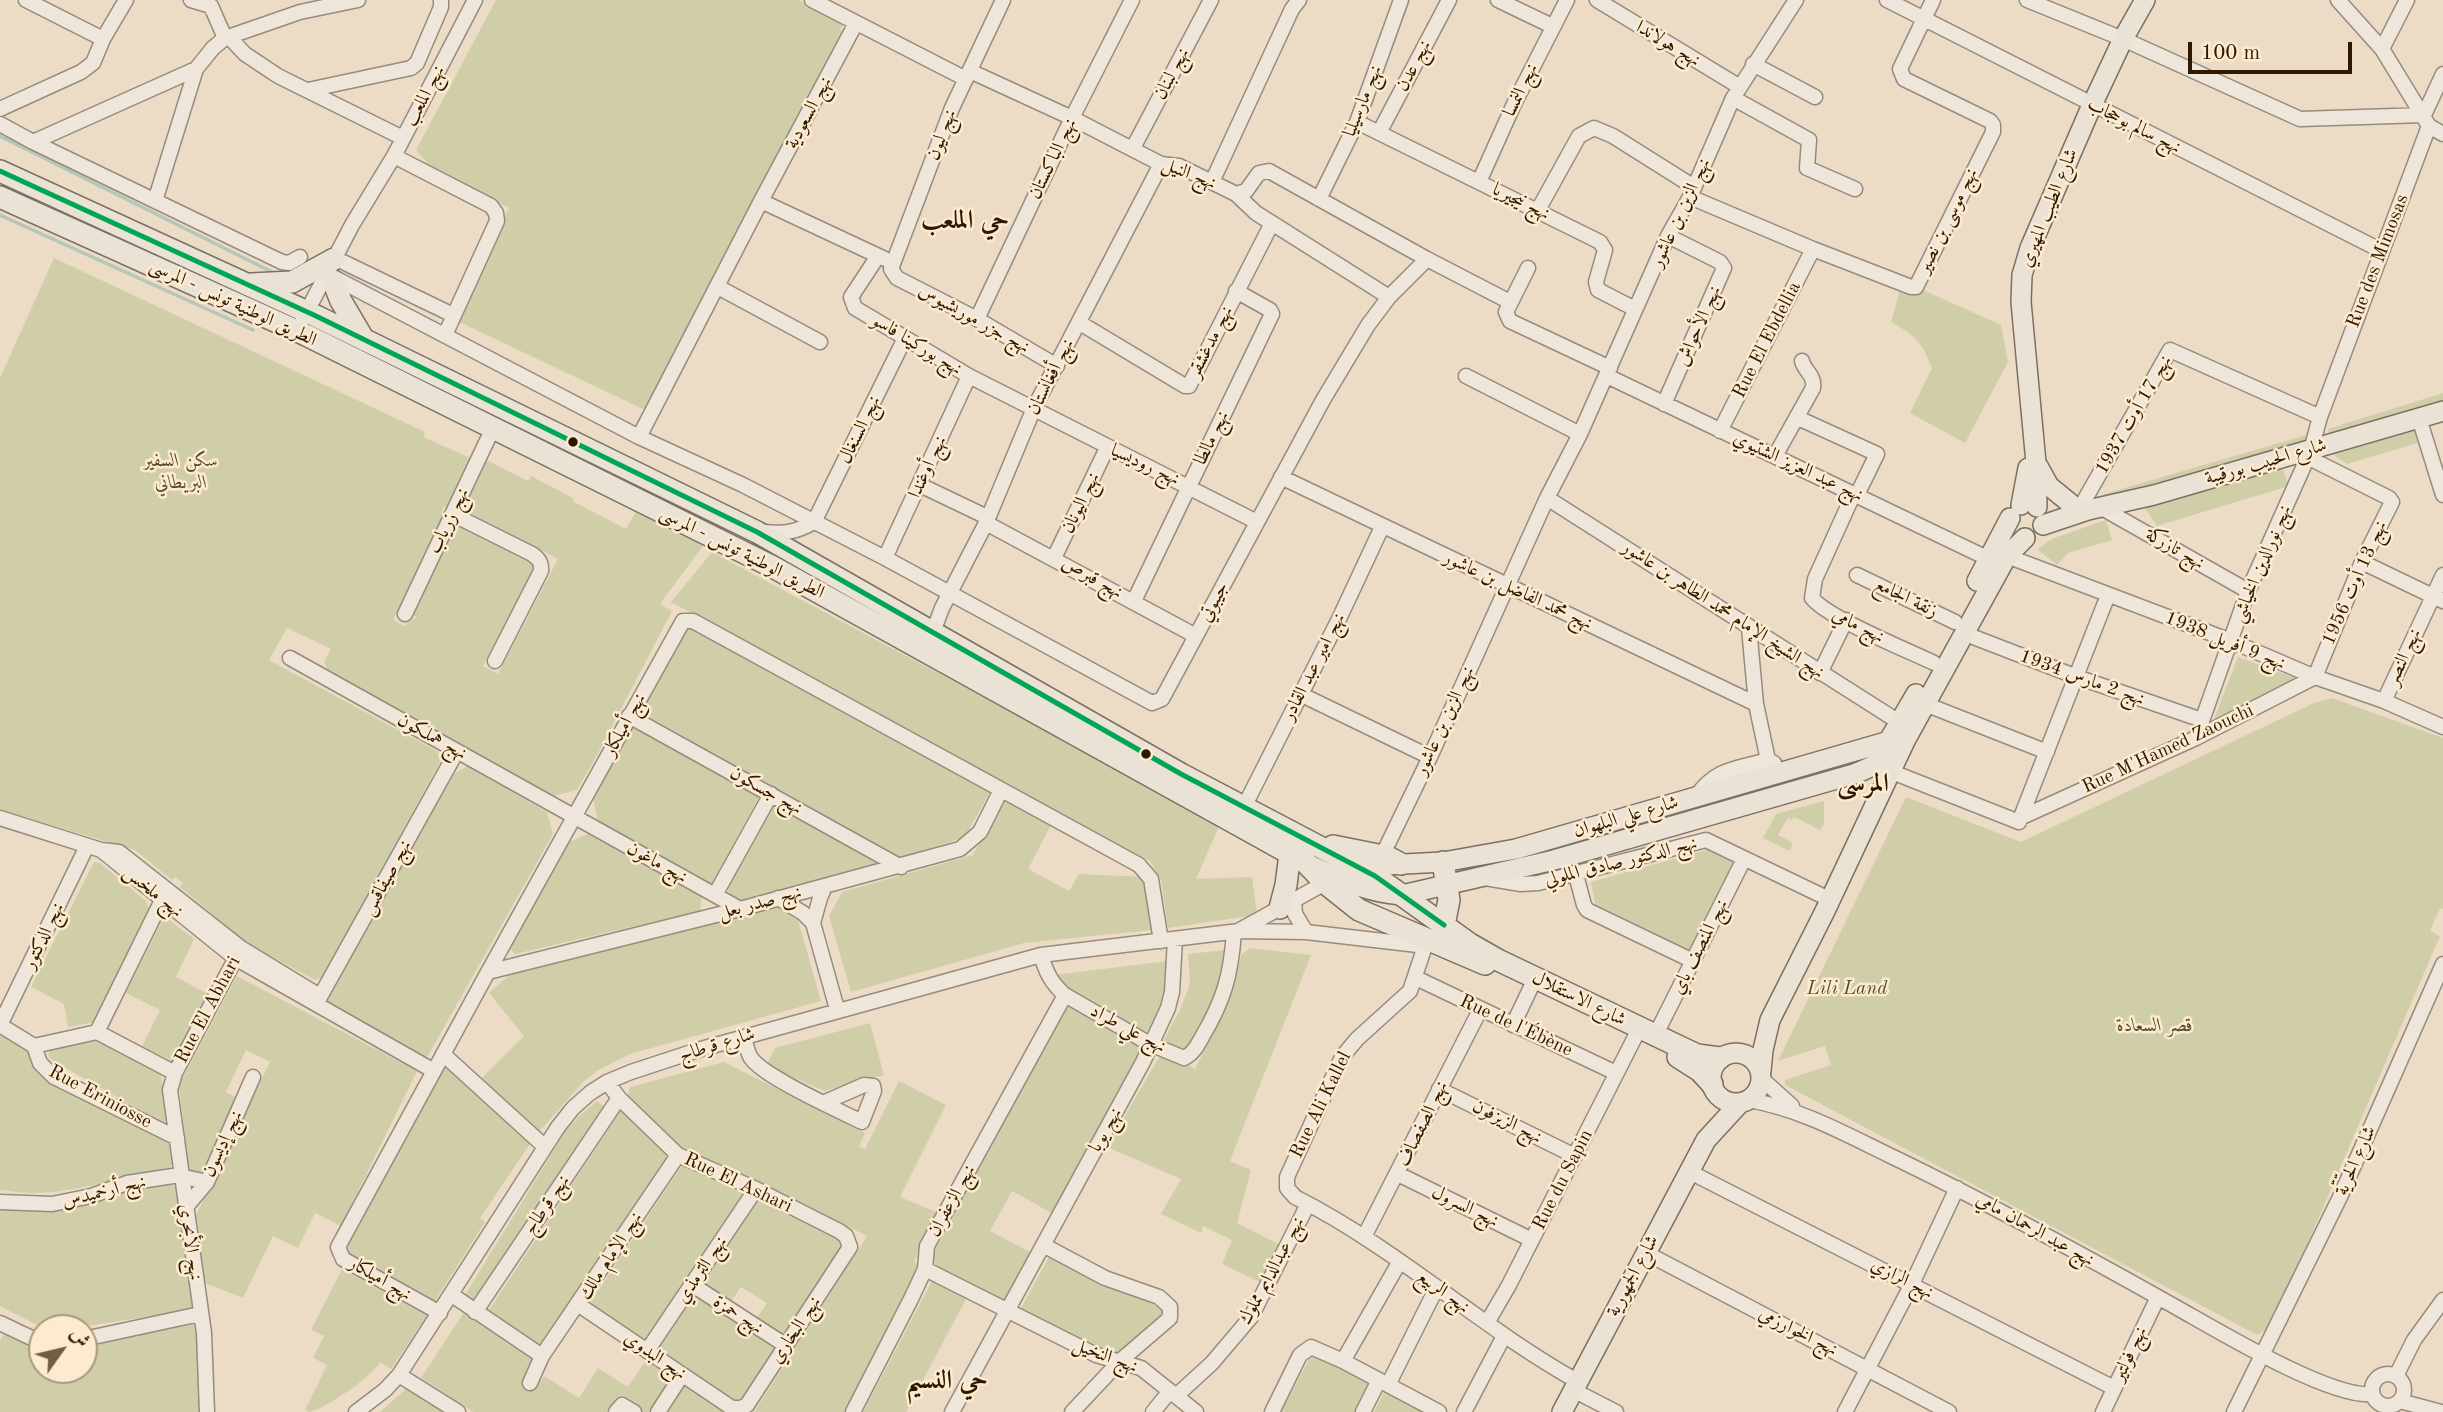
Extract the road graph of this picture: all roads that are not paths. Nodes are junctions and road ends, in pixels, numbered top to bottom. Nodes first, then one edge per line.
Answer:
1 (26, 0) edge
2 (126, 0) edge
3 (191, 0) edge
4 (358, 0) edge
5 (441, 0) edge
6 (475, 0) edge
7 (812, 0) edge
8 (1003, 0) edge
9 (1132, 0) edge
10 (1212, 0) edge
11 (1299, 0) edge
12 (1401, 0) edge
13 (1449, 0) edge
14 (1498, 0) edge
15 (1567, 0) edge
16 (1597, 0) edge
17 (1796, 0) edge
18 (1887, 0) edge
19 (1935, 0) edge
20 (2027, 0) edge
21 (2146, 0) edge
22 (2337, 0) edge
23 (2407, 0) edge
24 (213, 3) edge
25 (1923, 18) junction
26 (856, 23) junction
27 (1552, 26) junction
28 (227, 37) junction
29 (103, 39) junction
30 (2123, 39) junction
31 (2382, 49) junction
32 (1753, 64) junction
33 (196, 69) junction
34 (968, 75) junction
35 (2443, 75) edge
36 (309, 90) junction
37 (1736, 93) junction
38 (1815, 97) dead end
39 (2092, 105) junction
40 (0, 109) edge
41 (1072, 118) junction
42 (2427, 120) junction
43 (1357, 122) junction
44 (0, 124) edge
45 (1379, 133) junction
46 (2443, 134) edge
47 (403, 138) junction
48 (33, 142) junction
49 (1133, 148) junction
50 (394, 156) junction
51 (1161, 164) junction
52 (0, 171) edge
53 (1212, 182) junction
54 (1479, 182) junction
55 (1855, 189) dead end
56 (1692, 192) junction
57 (1236, 194) junction
58 (0, 197) edge
59 (1319, 199) junction
60 (155, 201) junction
61 (761, 201) junction
62 (1538, 210) junction
63 (1272, 223) junction
64 (1668, 236) junction
65 (1813, 249) junction
66 (2382, 251) junction
67 (878, 256) junction
68 (300, 257) dead end
69 (1427, 259) junction
70 (892, 268) junction
71 (1528, 268) dead end
72 (336, 270) junction
73 (247, 284) junction
74 (718, 287) junction
75 (1237, 291) junction
76 (1389, 297) junction
77 (1510, 302) junction
78 (1634, 309) junction
79 (312, 314) junction
80 (453, 315) junction
81 (977, 319) junction
82 (1080, 323) junction
83 (301, 333) junction
84 (445, 335) junction
85 (905, 338) junction
86 (364, 340) junction
87 (820, 342) dead end
88 (1802, 361) dead end
89 (1057, 366) junction
90 (1608, 372) junction
91 (969, 376) junction
92 (1466, 376) dead end
93 (1664, 404) junction
94 (1034, 408) junction
95 (2443, 411) edge
96 (2319, 417) junction
97 (1798, 418) junction
98 (2419, 418) junction
99 (494, 428) junction
100 (1720, 431) junction
101 (2034, 432) junction
102 (1580, 434) junction
103 (639, 437) junction
104 (1107, 448) junction
105 (2309, 453) junction
106 (1775, 456) junction
107 (2036, 463) junction
108 (1281, 477) junction
109 (920, 485) junction
110 (1189, 486) junction
111 (1855, 494) junction
112 (2443, 495) edge
113 (1547, 498) junction
114 (2086, 509) junction
115 (2030, 513) junction
116 (452, 514) junction
117 (987, 520) junction
118 (814, 522) junction
119 (1257, 522) junction
120 (1382, 527) junction
121 (757, 531) junction
122 (885, 558) junction
123 (1054, 558) junction
124 (1998, 558) junction
125 (2362, 562) junction
126 (1857, 575) dead end
127 (2443, 575) edge
128 (1508, 586) junction
129 (2248, 591) junction
130 (950, 594) junction
131 (2108, 595) junction
132 (2438, 599) edge
133 (1134, 601) junction
134 (405, 614) dead end
135 (1846, 620) junction
136 (1749, 628) junction
137 (1959, 628) junction
138 (933, 632) junction
139 (1196, 636) junction
140 (2231, 641) junction
141 (290, 658) dead end
142 (495, 661) dead end
143 (1934, 663) junction
144 (1820, 673) junction
145 (2077, 677) junction
146 (2315, 677) junction
147 (1300, 694) junction
148 (2384, 701) junction
149 (1756, 704) junction
150 (1925, 704) junction
151 (629, 716) junction
152 (2202, 720) junction
153 (1899, 722) junction
154 (2443, 727) edge
155 (2196, 738) junction
156 (1895, 742) junction
157 (457, 751) junction
158 (2047, 752) junction
159 (1430, 757) junction
160 (1775, 766) junction
161 (1879, 769) junction
162 (1001, 790) junction
163 (771, 794) junction
164 (1244, 807) junction
165 (574, 817) junction
166 (0, 818) edge
167 (2020, 820) junction
168 (1319, 844) junction
169 (94, 848) junction
170 (1297, 858) junction
171 (1744, 859) junction
172 (1391, 860) junction
173 (1443, 862) junction
174 (901, 867) junction
175 (1360, 868) junction
176 (1576, 875) junction
177 (1483, 878) junction
178 (1330, 880) junction
179 (1448, 885) junction
180 (825, 886) junction
181 (164, 895) junction
182 (715, 895) junction
183 (1402, 895) junction
184 (778, 898) junction
185 (1831, 900) junction
186 (1287, 904) junction
187 (740, 909) junction
188 (813, 923) junction
189 (1444, 925) junction
190 (1236, 931) junction
191 (1306, 932) junction
192 (1168, 940) junction
193 (1427, 943) junction
194 (238, 953) junction
195 (1458, 953) joint
196 (1041, 955) junction
197 (1693, 961) junction
198 (2443, 964) edge
199 (488, 972) junction
200 (1416, 978) junction
201 (1532, 985) junction
202 (1065, 995) junction
203 (318, 1000) junction
204 (837, 1010) junction
205 (1480, 1010) junction
206 (1769, 1022) junction
207 (0, 1025) edge
208 (1513, 1025) junction
209 (97, 1032) junction
210 (1646, 1035) junction
211 (744, 1037) junction
212 (1150, 1044) junction
213 (34, 1046) junction
214 (443, 1054) junction
215 (1724, 1056) junction
216 (434, 1071) junction
217 (176, 1073) junction
218 (1616, 1073) junction
219 (1761, 1075) junction
220 (253, 1077) dead end
221 (607, 1082) junction
222 (1713, 1087) junction
223 (1440, 1089) junction
224 (619, 1098) junction
225 (1744, 1101) junction
226 (823, 1103) dead end
227 (1802, 1113) junction
228 (177, 1138) junction
229 (1706, 1140) junction
230 (544, 1146) junction
231 (678, 1156) junction
232 (1575, 1156) junction
233 (1688, 1171) junction
234 (1398, 1174) junction
235 (180, 1176) junction
236 (206, 1182) junction
237 (1957, 1188) junction
238 (756, 1189) junction
239 (0, 1202) edge
240 (1308, 1203) junction
241 (186, 1206) junction
242 (1364, 1237) junction
243 (1532, 1240) junction
244 (849, 1241) joint
245 (1043, 1245) junction
246 (1646, 1253) junction
247 (1400, 1261) junction
248 (925, 1269) junction
249 (691, 1284) junction
250 (1912, 1284) junction
251 (1437, 1287) junction
252 (452, 1295) junction
253 (2158, 1297) junction
254 (579, 1305) junction
255 (2441, 1305) edge
256 (475, 1311) junction
257 (1007, 1312) junction
258 (440, 1313) junction
259 (200, 1314) junction
260 (1486, 1323) junction
261 (0, 1324) edge
262 (98, 1336) edge
263 (1504, 1336) junction
264 (28, 1337) edge
265 (785, 1345) junction
266 (647, 1351) junction
267 (542, 1356) junction
268 (2263, 1356) junction
269 (1120, 1361) junction
270 (1343, 1361) junction
271 (1869, 1368) junction
272 (399, 1375) junction
273 (682, 1375) junction
274 (2396, 1376) junction
275 (1383, 1382) junction
276 (530, 1383) dead end
277 (1575, 1385) junction
278 (2114, 1388) junction
279 (1173, 1393) junction
280 (2400, 1401) junction
281 (2374, 1403) edge
282 (732, 1408) joint
283 (207, 1412) edge
284 (356, 1412) edge
285 (458, 1412) edge
286 (616, 1412) edge
287 (634, 1412) edge
288 (658, 1412) edge
289 (853, 1412) edge
290 (952, 1412) edge
291 (1072, 1412) edge
292 (1153, 1412) edge
293 (1196, 1412) edge
294 (1272, 1412) edge
295 (1363, 1412) edge
296 (1439, 1412) edge
297 (1464, 1412) edge
298 (1562, 1412) edge
299 (1616, 1412) edge
300 (1845, 1412) edge
301 (1949, 1412) edge
302 (2103, 1412) edge
303 (2234, 1412) edge
304 (2441, 1412) edge

1 - 29 street
2 - 29 street
3 - 24 street
4 - 28 street
5 - 36 street
6 - 47 street, نهج الملعب
7 - 26 street, نهج النيل
8 - 34 street, نهج ليون
9 - 41 street, نهج الباكستان
10 - 49 street, نهج لبنان
11 - 53 street
12 - 43 street, نهج مارسيليا
13 - 45 street, نهج عدن
14 - 27 street
15 - 27 street, نهج النمسا
16 - 37 street, نهج هولاندا
17 - 32 street, نهج الزين بن عاشور
18 - 25 street, نهج سالم بوحجاب
19 - 25 street
20 - 30 street
21 - 30 main road, شارع الطيب المهيري
22 - 31 street
23 - 31 street
24 - 28 street
25 - 39 street, نهج سالم بوحجاب
25 - 65 street, نهج موسى بن نصير
26 - 34 street, نهج النيل
26 - 61 street, نهج السعودية
27 - 54 street, نهج النمسا
28 - 33 street
28 - 36 street
29 - 40 street
30 - 39 main road, شارع الطيب المهيري
30 - 42 street
31 - 42 street
32 - 37 street, نهج الزين بن عاشور
32 - 38 street
33 - 48 street
33 - 60 street
34 - 41 street, نهج النيل
34 - 70 street, نهج ليون
35 - 42 street, Rue des Mimosas
36 - 47 street
37 - 55 street, نهج هولاندا
37 - 56 street, نهج الزين بن عاشور
39 - 66 street, نهج سالم بوحجاب
39 - 101 main road, شارع الطيب المهيري
41 - 49 street, نهج النيل
41 - 81 street, نهج الباكستان
42 - 46 street
42 - 66 street, Rue des Mimosas
43 - 45 street, نهج نيجيريا
43 - 59 street, نهج مارسيليا
44 - 48 street
45 - 54 street, نهج نيجيريا
47 - 50 street, نهج الملعب
48 - 60 street
49 - 51 street, نهج النيل
50 - 72 street, نهج الملعب
50 - 80 street
51 - 53 street, نهج النيل
51 - 82 street, نهج أفغانستان
52 - 73 highway, الطريق الوطنية تونس - المرسى
53 - 57 street, نهج النيل
54 - 62 street, نهج نيجيريا
56 - 62 street, نهج موسى بن نصير
56 - 64 street, نهج الزين بن عاشور
56 - 65 street, نهج موسى بن نصير
57 - 59 street, نهج النيل
57 - 63 street
58 - 83 highway, الطريق الوطنية تونس - المرسى
59 - 69 street, نهج النيل
60 - 68 street
61 - 67 street, نهج جزر موريشيوس
61 - 74 street, نهج السعودية
62 - 78 street, نهج نيجيريا
63 - 75 street, نهج مدغشقر
63 - 76 street
64 - 78 street, نهج الزين بن عاشور
64 - 93 street, نهج الأحواش
65 - 100 street, Rue El Ebdellia
66 - 96 street, Rue des Mimosas
67 - 70 street, نهج جزر موريشيوس
67 - 85 street, نهج بوركينا فاسو
69 - 76 street, جيبوتي
69 - 77 street, نهج النيل
70 - 81 street, نهج جزر موريشيوس
71 - 77 street
72 - 73 highway
72 - 79 street, نهج الملعب
72 - 79 street, نهج الملعب
72 - 80 street
72 - 84 street
72 - 86 highway
73 - 79 highway, الطريق الوطنية تونس - المرسى
74 - 87 street
74 - 103 street, نهج السعودية
75 - 82 street, نهج مدغشقر
75 - 110 street, نهج مالطا
76 - 108 street, جيبوتي
77 - 90 street
78 - 90 street, نهج الزين بن عاشور
79 - 83 street, نهج الملعب
79 - 86 highway, الطريق الوطنية تونس - المرسى
80 - 84 street
81 - 89 street, نهج جزر موريشيوس
82 - 89 street, نهج أفغانستان
83 - 99 highway, الطريق الوطنية تونس - المرسى
84 - 103 street
85 - 91 street, نهج بوركينا فاسو
85 - 118 street, نهج السنغال
86 - 121 highway, الطريق الوطنية تونس - المرسى
88 - 97 street
89 - 94 street, نهج أفغانستان
90 - 93 street, نهج عبد العزيز الشتيوي
90 - 102 street, نهج الزين بن عاشور
91 - 94 street, نهج بوركينا فاسو
91 - 109 street, نهج أوغندا
92 - 102 street
93 - 100 street, نهج عبد العزيز الشتيوي
94 - 104 street, نهج روديسيا
94 - 117 street, نهج أفغانستان
95 - 98 main road, شارع الحبيب بورقيبة
96 - 105 street, Rue des Mimosas
96 - 114 street, نهج 17 أوت 1937
97 - 106 street
97 - 111 street
98 - 105 main road, شارع الحبيب بورقيبة
98 - 112 street
99 - 116 street, نهج زرياب
99 - 170 highway, الطريق الوطنية تونس - المرسى
100 - 106 street, نهج عبد العزيز الشتيوي
101 - 107 main road, شارع الطيب المهيري
101 - 115 main road, شارع الطيب المهيري
102 - 113 street, نهج الزين بن عاشور
103 - 118 street
104 - 110 street, نهج روديسيا
104 - 123 street, نهج اليونان
105 - 114 main road, شارع الحبيب بورقيبة
105 - 125 street, نهج 13 أوت 1956
105 - 129 street, نهج نورالدين الخياشي
106 - 111 street, نهج عبد العزيز الشتيوي
107 - 114 main road
107 - 115 main road, شارع الطيب المهيري
108 - 119 street, جيبوتي
108 - 120 street, نهج محمد الفاضل بن عاشور
109 - 117 street, نهج قبرص
109 - 122 street, نهج أوغندا
110 - 119 street, نهج روديسيا
110 - 133 street, نهج مالطا
111 - 124 street, نهج عبد العزيز الشتيوي
111 - 135 street, نهج مامي
113 - 128 street, نهج الزين بن عاشور
113 - 136 street, نهج الشيخ الإمام محمد الطاهر بن عاشور
114 - 115 main road, شارع الحبيب بورقيبة
114 - 129 street, نهج تازركة
115 - 124 main road
115 - 124 main road
116 - 134 street, نهج زرياب
116 - 142 street
117 - 123 street, نهج قبرص
117 - 130 street, نهج أفغانستان
118 - 121 street
118 - 122 street
119 - 139 street, جيبوتي
120 - 128 street, نهج محمد الفاضل بن عاشور
120 - 147 street, نهج امير عبد القادر
121 - 138 highway, الطريق الوطنية تونس - المرسى
122 - 130 street
123 - 133 street, نهج قبرص
124 - 131 street, نهج 9 أفريل 1938
124 - 137 main road
125 - 132 street
125 - 146 street, نهج 13 أوت 1956
126 - 137 street, زنقة الجامع
127 - 132 street, نهج النصر
128 - 149 street, نهج محمد الفاضل بن عاشور
128 - 159 street, نهج الزين بن عاشور
129 - 140 street, نهج نورالدين الخياشي
130 - 138 street, نهج أفغانستان
130 - 139 street, جيبوتي
131 - 140 street, نهج 9 أفريل 1938
131 - 145 street
132 - 148 street, نهج النصر
133 - 139 street, نهج قبرص
135 - 143 street, نهج مامي
135 - 144 street
136 - 144 street, نهج الشيخ الإمام محمد الطاهر بن عاشور
136 - 149 street
137 - 143 main road
137 - 145 street, نهج 2 مارس 1934
137 - 150 main road
138 - 164 highway, الطريق الوطنية تونس - المرسى
140 - 146 street, نهج 9 أفريل 1938
140 - 152 street, نهج نورالدين الخياشي
141 - 157 street, نهج هملكون
143 - 153 main road
144 - 153 street, نهج الشيخ الإمام محمد الطاهر بن عاشور
145 - 152 street, نهج 2 مارس 1934
145 - 158 street
146 - 148 street, نهج 9 أفريل 1938
146 - 155 street, Rue M'Hamed Zaouchi
147 - 159 street
147 - 164 street, نهج امير عبد القادر
148 - 154 street, نهج 9 أفريل 1938
149 - 160 street
150 - 156 main road
150 - 158 street
151 - 162 street, نهج أميلكار
151 - 163 street, نهج جسكون
151 - 165 street, نهج أميلكار
152 - 155 street, نهج نورالدين الخياشي
153 - 156 main road
155 - 167 street, Rue M'Hamed Zaouchi
156 - 161 main road
157 - 165 street, نهج هملكون
157 - 203 street, نهج صيفاقس
158 - 167 street
159 - 172 street, نهج الزين بن عاشور
160 - 161 main road, شارع علي البلهوان
160 - 173 main road, شارع علي البلهوان
161 - 167 street
161 - 177 main road, شارع علي البلهوان
161 - 185 main road
162 - 174 street, نهج صدر بعل
162 - 192 street, نهج أميلكار
163 - 174 street, نهج جسكون
163 - 182 street
164 - 168 highway, الطريق الوطنية تونس - المرسى
165 - 182 street, نهج ماغون
165 - 199 street, نهج أميلكار
166 - 169 street, نهج ملخس
168 - 172 highway
168 - 175 highway, الطريق الوطنية تونس - المرسى
169 - 181 street, نهج ملخس
169 - 207 street, نهج الدكتور
170 - 178 highway, الطريق الوطنية تونس - المرسى
170 - 186 highway
171 - 176 street, نهج الدكتور صادق الملولي
171 - 185 street, نهج الدكتور صادق الملولي
171 - 197 street, نهج المنصف باي
172 - 173 main road, شارع علي البلهوان
172 - 175 main road, شارع علي البلهوان
173 - 179 highway
174 - 180 street, نهج صدر بعل
175 - 178 main road, شارع علي البلهوان
175 - 183 highway, الطريق الوطنية تونس - المرسى
176 - 177 street, نهج الدكتور صادق الملولي
176 - 197 street
177 - 179 main road, شارع علي البلهوان
178 - 183 main road
178 - 186 street
178 - 193 highway, الطريق الوطنية تونس - المرسى
179 - 183 main road, شارع علي البلهوان
179 - 189 highway
180 - 184 street, نهج صدر بعل
180 - 188 street
181 - 194 street, نهج ملخس
181 - 209 street
182 - 187 street, نهج ماغون
183 - 189 highway, الطريق الوطنية تونس - المرسى
184 - 187 street, نهج صدر بعل
184 - 188 street
185 - 206 main road
186 - 190 street
186 - 191 street
187 - 199 street, نهج صدر بعل
188 - 204 street
189 - 210 highway, شارع الاستقلال
190 - 191 street
190 - 192 street, شارع قرطاج
190 - 212 street, نهج علي طراد
191 - 193 street
192 - 196 street, شارع قرطاج
192 - 212 street, نهج يوبا
193 - 195 highway, الطريق الوطنية تونس - المرسى
193 - 200 street, Rue Ali Kallel
194 - 203 street, نهج ملخس
194 - 217 street, Rue El Abhari
195 - 201 highway, شارع الاستقلال
196 - 202 street, نهج علي طراد
196 - 204 street, شارع قرطاج
197 - 210 street, نهج المنصف باي
198 - 268 street, شارع الحرّيّة
199 - 214 street, نهج أميلكار
200 - 205 street, Rue de l'Ébène
200 - 240 street, Rue Ali Kallel
201 - 208 street
201 - 210 highway, شارع الاستقلال
202 - 212 street, نهج علي طراد
202 - 248 street, نهج الزعفران
203 - 216 street, نهج ملخس
204 - 211 street, شارع قرطاج
205 - 208 street, Rue de l'Ébène
205 - 223 street, نهج الصفصاف
206 - 215 main road
206 - 219 main road
207 - 213 street
208 - 218 street, Rue de l'Ébène
209 - 213 street
209 - 217 street
210 - 215 highway, شارع الاستقلال
210 - 218 street, Rue du Sapin
210 - 222 highway, شارع الاستقلال
211 - 221 street, شارع قرطاج
211 - 226 street
212 - 245 street, نهج يوبا
213 - 228 street, Rue Eriniosse
214 - 216 street, نهج أميلكار
214 - 230 street
215 - 219 main road
215 - 222 main road
216 - 258 street, نهج أميلكار
217 - 228 street, نهج الأبحري
218 - 232 street, Rue du Sapin
219 - 225 main road
219 - 227 street
220 - 236 street, نهج إديسون
221 - 224 street, Rue El Ashari
221 - 230 street, شارع قرطاج
222 - 225 main road
222 - 229 main road, شارع الجمهورية
223 - 232 street, نهج الزيزفون
223 - 234 street, نهج الصفصاف
224 - 231 street, Rue El Ashari
224 - 256 street, نهج قرطاج
225 - 227 street
225 - 229 main road, شارع الجمهورية
227 - 237 street, نهج عبد الرحمان مامي
228 - 235 street, نهج الأبحري
229 - 233 main road, شارع الجمهورية
230 - 252 street, شارع قرطاج
231 - 238 street, Rue El Ashari
231 - 254 street, نهج الإمام مالك
232 - 243 street, Rue du Sapin
233 - 246 main road, شارع الجمهورية
233 - 250 street, نهج الرازي
234 - 242 street, نهج الصفصاف
234 - 243 street, نهج السرول
235 - 236 street, نهج أرخميدس
235 - 239 street, نهج أرخميدس
235 - 241 street, نهج الأبحري
236 - 241 street, نهج إديسون
237 - 250 street
237 - 253 street, نهج عبد الرحمان مامي
238 - 244 street, Rue El Ashari
238 - 249 street, نهج الترمذي
240 - 242 street, نهج الربيع
240 - 279 street, نهج عبدالدايم مملوك
241 - 259 street, نهج الأبحري
242 - 247 street, نهج الربيع
243 - 260 street, Rue du Sapin
244 - 265 street, نهج البخاري
245 - 257 street, نهج يوبا
245 - 269 street
246 - 271 street, نهج الخوارزمي
246 - 277 main road, شارع الجمهورية
247 - 251 street, نهج الربيع
247 - 270 street
248 - 257 street
248 - 289 street, نهج الزعفران
249 - 265 street, نهج حمزة
249 - 266 street, نهج الترمذي
250 - 271 street
250 - 278 street, نهج الرازي
251 - 260 street, نهج الربيع
251 - 275 street
252 - 256 street
252 - 258 street, شارع قرطاج
253 - 268 street, نهج عبد الرحمان مامي
253 - 278 street, نهج فولتير
254 - 266 street, نهج البدوي
254 - 267 street, نهج الإمام مالك
255 - 274 street
256 - 267 street
257 - 269 street, نهج النخيل
257 - 290 street, نهج يوبا
258 - 272 street, شارع قرطاج
259 - 262 street
259 - 283 street, نهج الأبحري
260 - 263 street, نهج الربيع
261 - 264 street
263 - 277 street, نهج الربيع
263 - 297 street
265 - 282 street, نهج البخاري
266 - 273 street, نهج البدوي
267 - 276 street, نهج الإمام مالك
268 - 281 street, نهج عبد الرحمان مامي
268 - 303 street, شارع الحرّيّة
269 - 279 street, نهج النخيل
269 - 291 street
270 - 275 street
270 - 294 street
271 - 300 street
271 - 301 street, نهج الخوارزمي
272 - 284 street, شارع قرطاج
272 - 285 street
273 - 282 street, نهج البدوي
273 - 288 street
274 - 280 street
274 - 281 street
275 - 295 street
275 - 296 street
277 - 298 main road, شارع الجمهورية
277 - 299 street, نهج الربيع
278 - 302 street, نهج فولتير
279 - 292 street, نهج عبدالدايم مملوك
279 - 293 street, نهج النخيل
280 - 281 street
280 - 304 street
286 - 287 street

